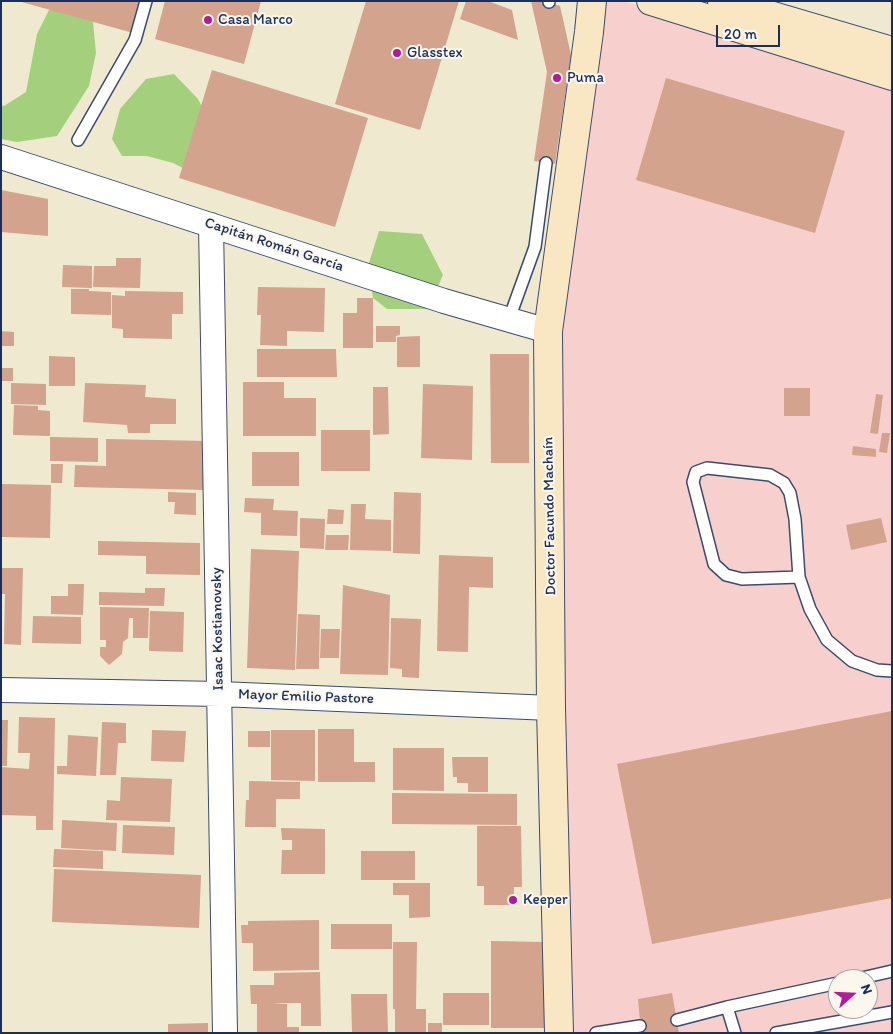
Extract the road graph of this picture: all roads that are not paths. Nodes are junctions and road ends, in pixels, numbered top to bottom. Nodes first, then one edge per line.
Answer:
1 (146, 1) edge
2 (592, 1) edge
3 (651, 1) edge
4 (722, 1) edge
5 (892, 51) edge
6 (892, 76) edge
7 (78, 140) dead end
8 (1, 157) edge
9 (546, 163) dead end
10 (211, 225) junction
11 (546, 256) junction
12 (509, 319) junction
13 (548, 331) junction
14 (799, 577) junction
15 (892, 671) edge
16 (1, 690) edge
17 (220, 694) junction
18 (552, 708) junction
19 (892, 971) edge
20 (878, 974) edge
21 (828, 985) edge
22 (727, 1007) junction
23 (892, 1012) edge
24 (677, 1020) dead end
25 (640, 1026) dead end
26 (224, 1033) edge
27 (559, 1033) edge
28 (596, 1033) edge
29 (735, 1033) edge
30 (776, 1033) edge

1 - 7 lane
2 - 11 main road, Doctor Facundo Machaín
3 - 6 main road
4 - 5 main road
8 - 10 street, Capitán Román García
9 - 11 lane
10 - 12 street, Capitán Román García
10 - 17 street, Isaac Kostianovsky
11 - 12 lane
11 - 13 main road, Doctor Facundo Machaín
12 - 13 street, Capitán Román García
13 - 18 main road, Doctor Facundo Machaín
14 - 14 lane
14 - 15 lane
16 - 17 street, Mayor Emilio Pastore
17 - 18 street, Mayor Emilio Pastore
17 - 26 street, Isaac Kostianovsky
18 - 27 main road, Doctor Facundo Machaín
19 - 20 lane
21 - 22 lane
22 - 24 lane
22 - 29 lane
23 - 30 lane
25 - 28 lane

